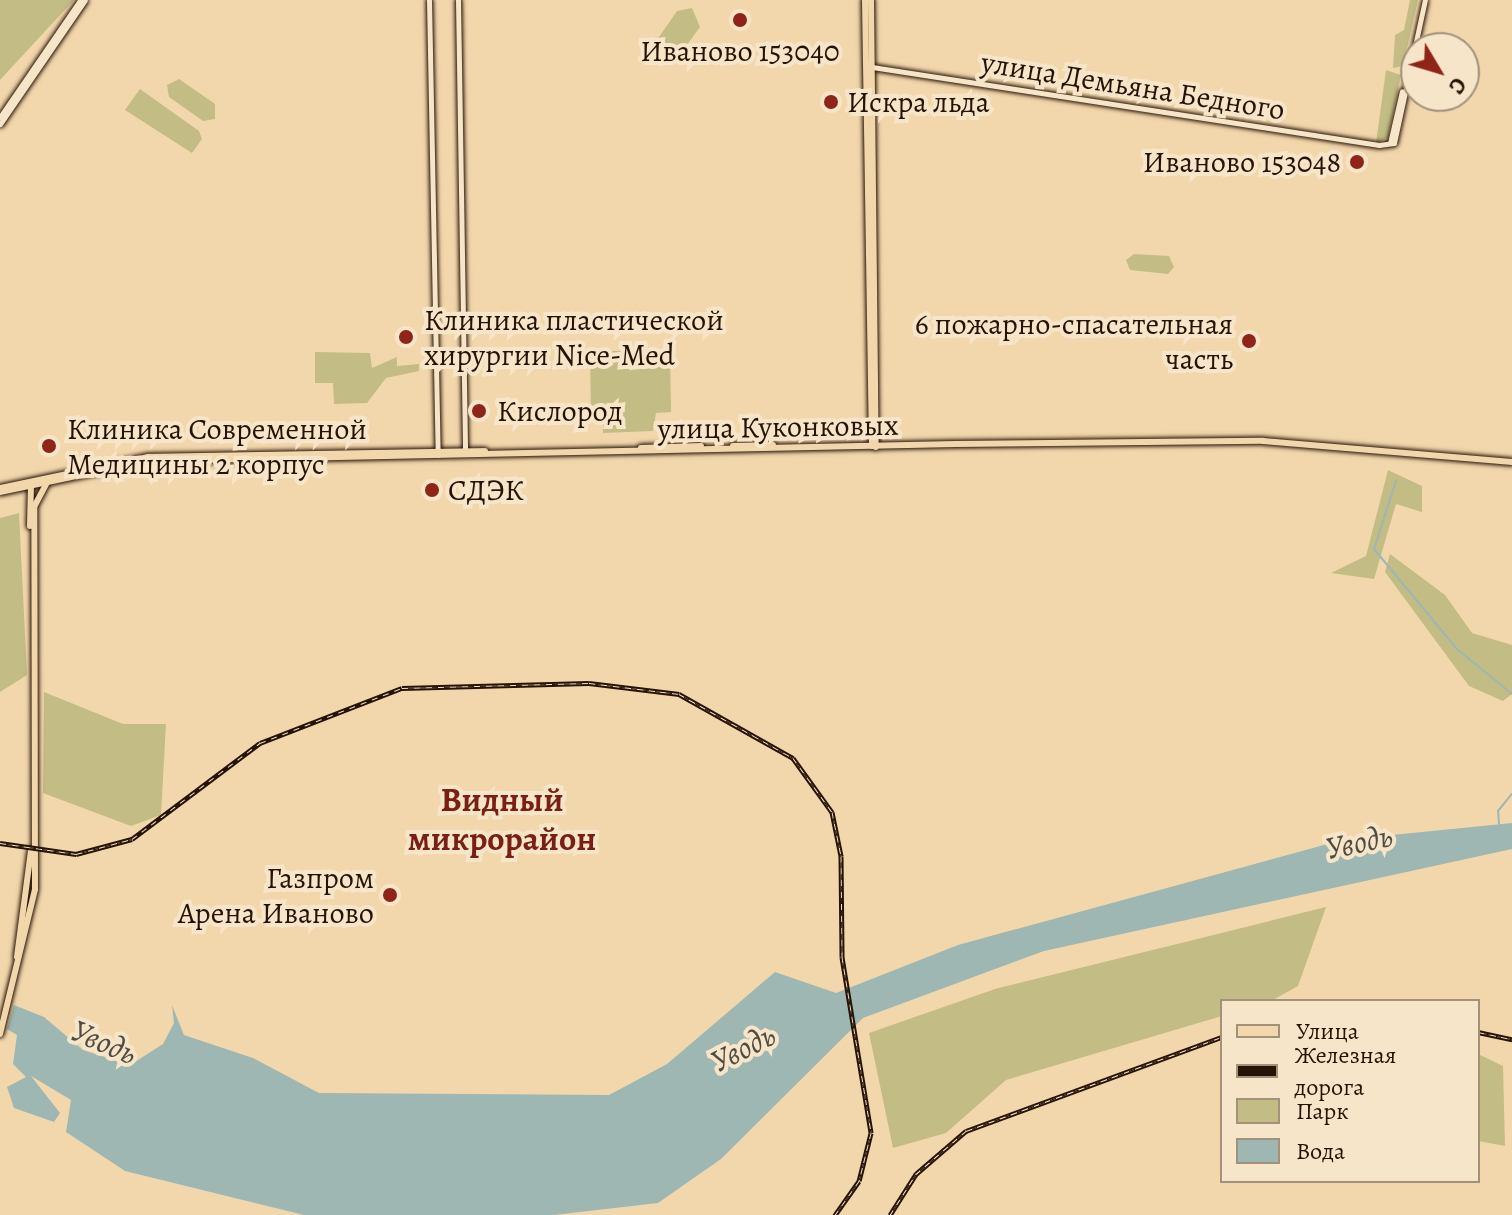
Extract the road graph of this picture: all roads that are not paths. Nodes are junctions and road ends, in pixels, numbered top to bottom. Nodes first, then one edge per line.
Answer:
1 (82, 0) edge
2 (429, 0) edge
3 (458, 0) edge
4 (868, 0) edge
5 (1424, 0) edge
6 (869, 66) junction
7 (0, 117) edge
8 (0, 124) edge
9 (874, 445) junction
10 (729, 448) junction
11 (462, 452) junction
12 (438, 454) junction
13 (450, 454) junction
14 (1512, 460) edge
15 (49, 482) junction
16 (33, 483) junction
17 (6, 487) edge
18 (32, 506) junction
19 (7, 1002) junction
20 (0, 1022) edge
21 (0, 1034) edge

1 - 7 main road
1 - 8 main road
2 - 12 main road
3 - 11 main road
4 - 6 main road
5 - 6 main road, улица Демьяна Бедного
6 - 9 main road
9 - 10 main road, улица Куконковых
9 - 14 main road, улица Куконковых
10 - 11 main road, улица Куконковых
10 - 13 main road, улица Куконковых
11 - 13 main road, улица Куконковых
12 - 13 main road, улица Куконковых
12 - 15 main road, улица Куконковых
12 - 16 main road, улица Куконковых
15 - 16 main road, улица Куконковых
15 - 18 main road
16 - 17 main road, улица Куконковых
16 - 18 main road
17 - 18 main road
18 - 19 main road
19 - 20 main road
19 - 21 main road

